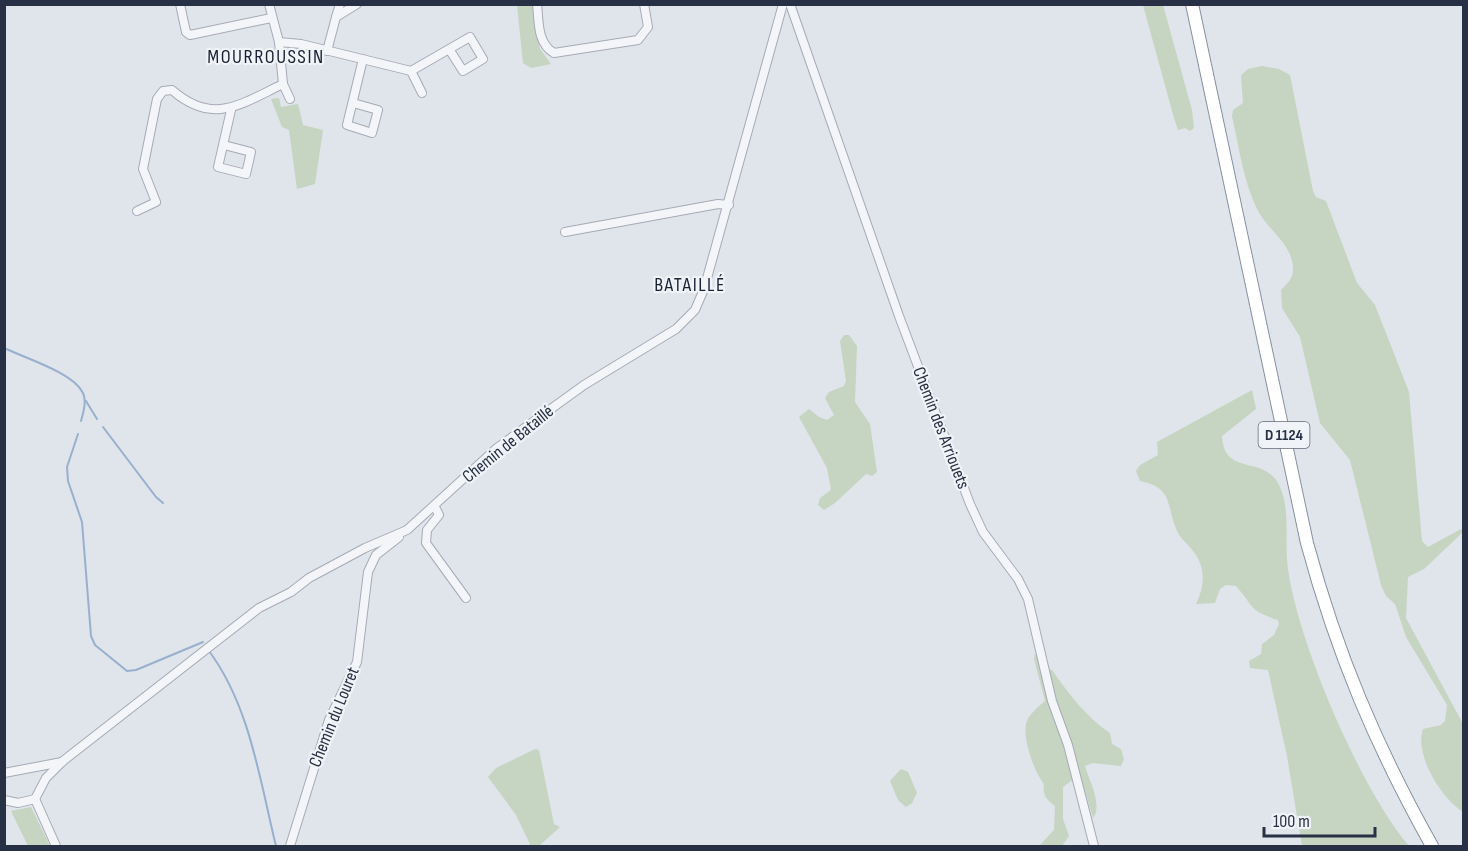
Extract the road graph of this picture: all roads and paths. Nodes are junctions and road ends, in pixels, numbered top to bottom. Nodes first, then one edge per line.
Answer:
1 (180, 4) edge
2 (269, 4) edge
3 (340, 4) edge
4 (357, 4) edge
5 (537, 4) edge
6 (644, 4) edge
7 (783, 4) edge
8 (790, 4) edge
9 (1192, 4) edge
10 (336, 17) junction
11 (271, 18) junction
12 (279, 42) junction
13 (449, 49) junction
14 (327, 51) junction
15 (363, 59) junction
16 (411, 71) junction
17 (284, 84) junction
18 (422, 93) dead end
19 (290, 99) dead end
20 (353, 103) junction
21 (231, 110) junction
22 (224, 145) junction
23 (729, 205) junction
24 (137, 211) dead end
25 (565, 232) dead end
26 (435, 507) dead end
27 (407, 530) junction
28 (466, 598) dead end
29 (63, 761) junction
30 (4, 773) edge
31 (35, 799) junction
32 (4, 800) edge
33 (56, 846) edge
34 (290, 846) edge
35 (1095, 846) edge
36 (1432, 846) edge

1 - 11 street
2 - 11 street
3 - 10 street
4 - 10 street
5 - 6 street
7 - 23 street, Chemin de Bataillé
8 - 35 street, Chemin des Arriouets
9 - 36 highway, D 1124
10 - 14 street
11 - 12 street
12 - 14 street
12 - 17 street
13 - 13 street
13 - 16 street
14 - 15 street
15 - 16 street
15 - 20 street
16 - 18 street
17 - 19 street
17 - 21 street
20 - 20 street
21 - 22 street
21 - 24 street
22 - 22 street
23 - 25 street
23 - 27 street, Chemin de Bataillé
26 - 28 street
27 - 29 street, Chemin de Bataillé
27 - 34 street, Chemin du Louret
29 - 30 street, Chemin de Bataillé
29 - 31 street, Chemin de Bataillé
31 - 32 street
31 - 33 street

